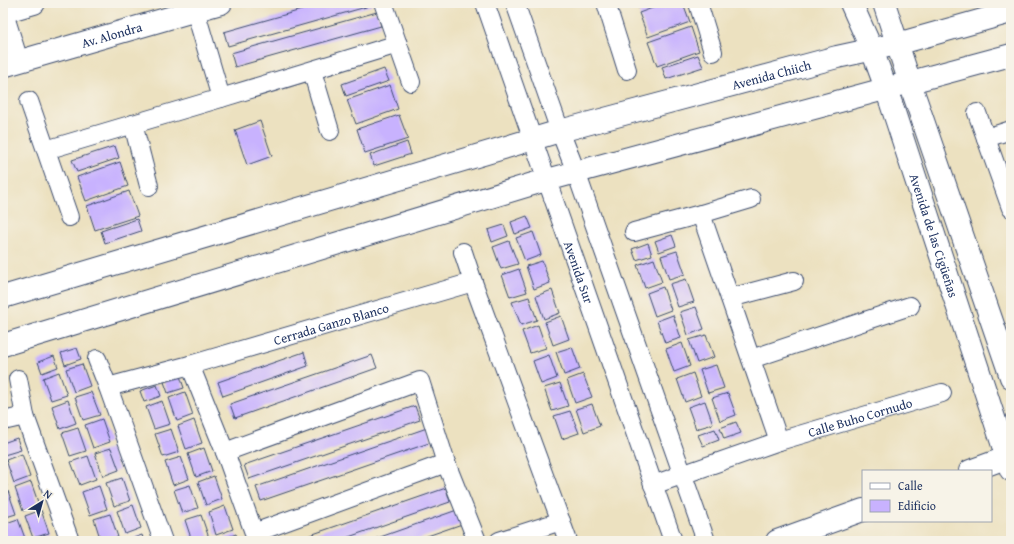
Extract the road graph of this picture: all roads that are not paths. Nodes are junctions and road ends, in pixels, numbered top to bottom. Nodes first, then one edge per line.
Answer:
1 (34, 3) edge
2 (221, 3) edge
3 (485, 3) edge
4 (515, 3) edge
5 (606, 3) edge
6 (698, 3) edge
7 (851, 3) edge
8 (884, 3) edge
9 (384, 5) dead end
10 (195, 10) junction
11 (3, 11) edge
12 (1011, 12) edge
13 (398, 44) junction
14 (897, 44) junction
15 (872, 50) junction
16 (712, 52) dead end
17 (1011, 55) edge
18 (11, 63) edge
19 (312, 70) junction
20 (627, 70) dead end
21 (410, 82) dead end
22 (910, 82) junction
23 (886, 88) junction
24 (221, 98) junction
25 (29, 101) dead end
26 (977, 113) dead end
27 (132, 124) junction
28 (1011, 130) edge
29 (330, 131) dead end
30 (560, 131) junction
31 (986, 138) junction
32 (532, 139) junction
33 (46, 150) junction
34 (576, 172) junction
35 (546, 180) junction
36 (149, 186) dead end
37 (751, 198) dead end
38 (1011, 208) edge
39 (701, 214) junction
40 (68, 216) dead end
41 (634, 232) dead end
42 (463, 252) dead end
43 (794, 281) dead end
44 (472, 282) junction
45 (3, 296) edge
46 (730, 298) junction
47 (910, 306) dead end
48 (3, 345) edge
49 (97, 359) dead end
50 (751, 359) junction
51 (190, 365) junction
52 (1011, 377) edge
53 (18, 380) dead end
54 (108, 387) junction
55 (942, 393) dead end
56 (25, 416) junction
57 (3, 421) edge
58 (779, 441) junction
59 (225, 452) junction
60 (1010, 461) edge
61 (446, 463) junction
62 (974, 470) edge
63 (687, 472) junction
64 (653, 485) junction
65 (862, 510) edge
66 (561, 521) junction
67 (256, 537) edge
68 (70, 541) edge
69 (163, 541) edge
70 (477, 541) edge
71 (499, 541) edge
72 (568, 541) edge
73 (673, 541) edge
74 (706, 541) edge
75 (777, 541) edge

1 - 11 main road
2 - 10 main road, Av. Alondra
3 - 32 street, Avenida Sur
4 - 30 street
5 - 20 street
6 - 16 street
7 - 15 main road, Avenida de las Cigüeñas
8 - 14 main road, Avenida de las Cigüeñas
9 - 13 street
10 - 18 main road, Av. Alondra
10 - 24 street
11 - 18 street
12 - 14 main road, Avenida Chiich
13 - 19 street
13 - 21 street
14 - 15 main road, Avenida Chiich
14 - 22 main road, Avenida de las Cigüeñas
15 - 23 main road, Avenida de las Cigüeñas
15 - 30 main road, Avenida Chiich
17 - 22 main road
19 - 24 street
19 - 29 street
22 - 23 main road
22 - 52 main road, Avenida de las Cigüeñas
23 - 34 main road
23 - 60 main road, Avenida de las Cigüeñas
24 - 27 street
25 - 33 street
26 - 31 street
27 - 33 street
27 - 36 street
28 - 31 street
30 - 32 main road, Avenida Chiich
30 - 34 street
31 - 38 street
32 - 35 street, Avenida Sur
32 - 45 main road, Avenida Chiich
33 - 40 street
34 - 35 main road
34 - 63 street
35 - 48 main road
35 - 64 street, Avenida Sur
37 - 39 street
39 - 41 street
39 - 46 street
42 - 44 street
43 - 46 street
44 - 51 street, Cerrada Ganzo Blanco
44 - 66 street
46 - 50 street
47 - 50 street
49 - 54 street
50 - 58 street
51 - 54 street, Cerrada Ganzo Blanco
51 - 59 street
53 - 56 street
54 - 69 street
55 - 58 street, Calle Buho Cornudo
56 - 57 street
56 - 68 street
58 - 63 street, Calle Buho Cornudo
59 - 61 street
59 - 67 street
60 - 62 main road
61 - 67 street
61 - 70 street
63 - 64 street, Calle Buho Cornudo
63 - 74 street
64 - 73 street, Avenida Sur
65 - 75 main road
66 - 71 street
66 - 72 street

